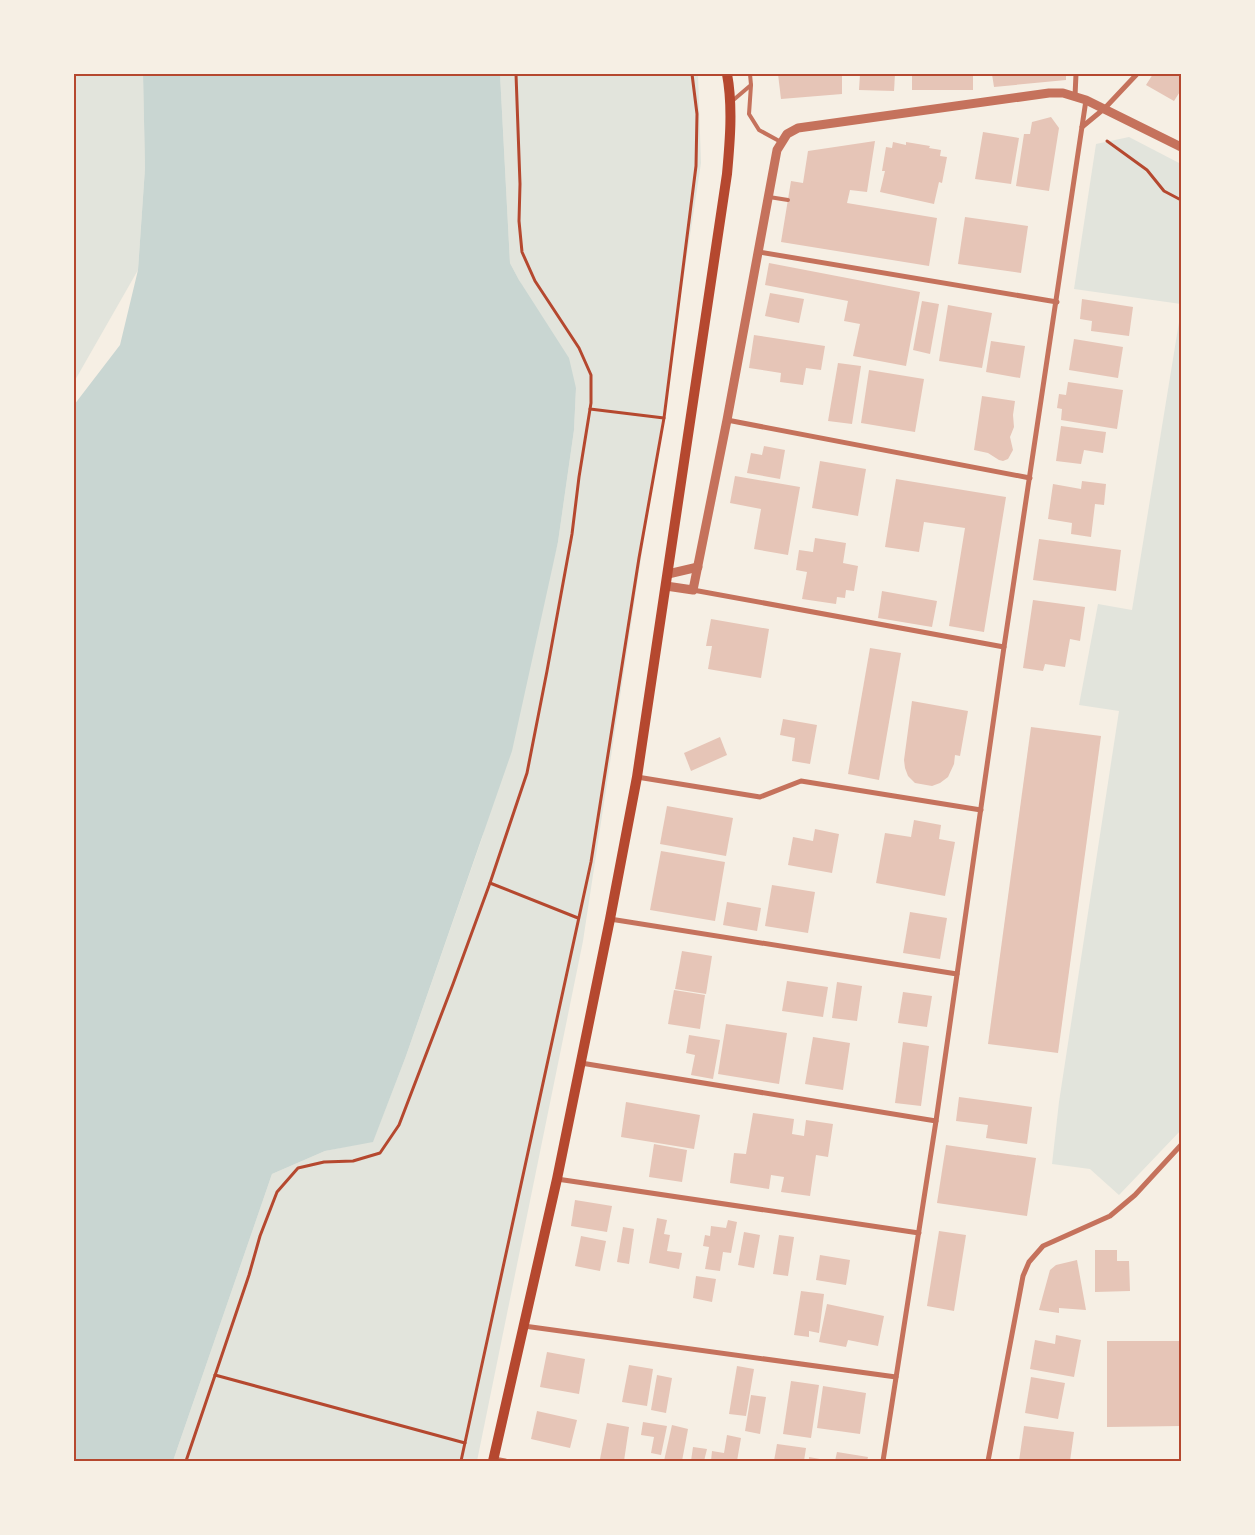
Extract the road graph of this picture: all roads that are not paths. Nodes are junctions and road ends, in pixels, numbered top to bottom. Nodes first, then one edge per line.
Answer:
1 (727, 74) edge
2 (750, 74) edge
3 (1076, 74) edge
4 (1136, 74) edge
5 (751, 85) junction
6 (1074, 96) junction
7 (1086, 100) junction
8 (730, 104) junction
9 (1104, 108) junction
10 (1082, 127) junction
11 (781, 142) junction
12 (1181, 147) edge
13 (769, 197) junction
14 (788, 200) dead end
15 (759, 252) junction
16 (1057, 302) junction
17 (727, 420) junction
18 (1030, 478) junction
19 (698, 567) junction
20 (668, 574) junction
21 (666, 586) junction
22 (694, 590) junction
23 (1004, 647) junction
24 (637, 777) junction
25 (981, 810) junction
26 (610, 919) junction
27 (957, 974) junction
28 (581, 1063) junction
29 (936, 1121) junction
30 (1181, 1145) edge
31 (557, 1179) junction
32 (919, 1233) junction
33 (524, 1326) junction
34 (896, 1378) junction
35 (493, 1460) edge
36 (505, 1461) edge
37 (883, 1461) edge
38 (988, 1461) edge

1 - 8 main road
2 - 5 lane
3 - 6 street
4 - 9 street
5 - 8 lane
5 - 11 lane
6 - 7 street
6 - 11 street
7 - 9 street
7 - 10 street
8 - 20 main road
9 - 10 street
9 - 12 street
10 - 16 street
11 - 13 street
13 - 14 lane
13 - 15 street
15 - 16 street
15 - 17 street
16 - 18 street
17 - 18 street
17 - 19 street
18 - 23 street
19 - 20 street
19 - 22 street
20 - 21 main road
21 - 22 street
21 - 24 main road
22 - 23 street
23 - 25 street
24 - 25 street
24 - 26 main road
25 - 27 street
26 - 27 street
26 - 28 main road
27 - 29 street
28 - 29 street
28 - 31 main road
29 - 32 street
30 - 38 street
31 - 32 street
31 - 33 main road
32 - 34 street
33 - 34 street
33 - 35 main road
34 - 37 street
35 - 36 street

